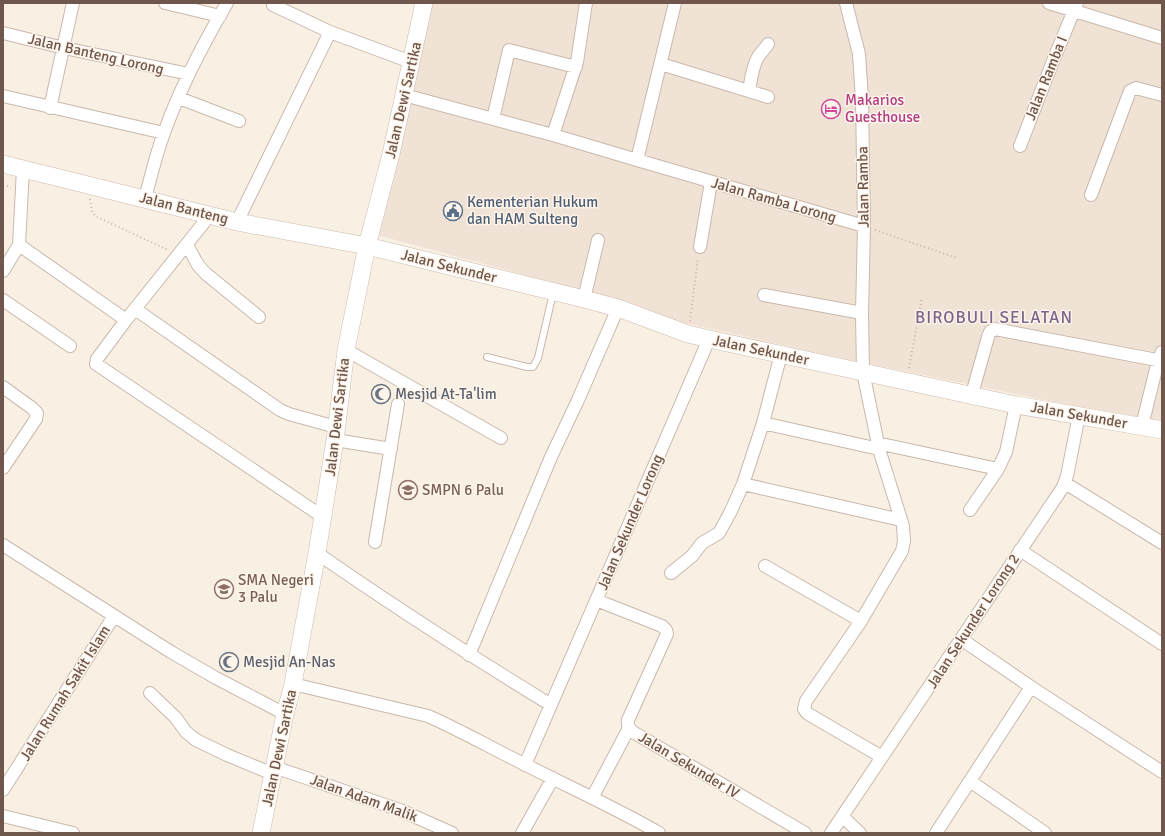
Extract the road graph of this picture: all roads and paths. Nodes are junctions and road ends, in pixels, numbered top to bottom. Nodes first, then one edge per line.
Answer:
1 (73, 3) edge
2 (165, 3) edge
3 (227, 3) edge
4 (424, 3) edge
5 (586, 3) edge
6 (675, 3) edge
7 (846, 3) edge
8 (1049, 3) edge
9 (272, 4) edge
10 (1075, 7) edge
11 (220, 16) junction
12 (330, 32) junction
13 (3, 33) edge
14 (1162, 38) edge
15 (768, 44) dead end
16 (64, 48) junction
17 (411, 62) junction
18 (661, 64) junction
19 (576, 67) junction
20 (189, 74) junction
21 (748, 91) junction
22 (404, 95) junction
23 (1162, 95) edge
24 (3, 96) edge
25 (768, 97) dead end
26 (178, 98) junction
27 (50, 108) junction
28 (493, 119) junction
29 (239, 122) dead end
30 (164, 133) junction
31 (553, 135) junction
32 (1020, 146) dead end
33 (637, 160) junction
34 (3, 164) edge
35 (23, 169) junction
36 (711, 182) junction
37 (88, 186) junction
38 (1091, 195) dead end
39 (145, 198) junction
40 (210, 215) junction
41 (237, 222) junction
42 (864, 226) junction
43 (598, 240) dead end
44 (19, 245) junction
45 (187, 245) junction
46 (367, 246) junction
47 (700, 247) joint
48 (179, 255) junction
49 (957, 258) dead end
50 (3, 271) edge
51 (553, 291) junction
52 (764, 295) dead end
53 (922, 298) dead end
54 (584, 299) junction
55 (3, 300) edge
56 (618, 308) junction
57 (135, 309) junction
58 (862, 313) junction
59 (259, 317) dead end
60 (126, 320) junction
61 (688, 334) junction
62 (709, 339) junction
63 (70, 346) dead end
64 (346, 350) junction
65 (781, 354) junction
66 (487, 357) dead end
67 (1161, 358) edge
68 (863, 372) junction
69 (907, 381) junction
70 (3, 387) edge
71 (972, 394) junction
72 (398, 404) dead end
73 (1016, 405) junction
74 (1079, 415) junction
75 (763, 423) junction
76 (1142, 426) junction
77 (1162, 430) edge
78 (336, 434) junction
79 (501, 438) dead end
80 (878, 446) junction
81 (391, 449) junction
82 (3, 468) edge
83 (998, 470) junction
84 (1065, 483) junction
85 (743, 484) junction
86 (970, 510) dead end
87 (323, 517) junction
88 (901, 520) junction
89 (375, 542) dead end
90 (1162, 543) edge
91 (3, 545) edge
92 (1020, 550) junction
93 (317, 553) junction
94 (765, 566) dead end
95 (670, 573) dead end
96 (596, 600) junction
97 (114, 616) junction
98 (861, 621) junction
99 (961, 639) junction
100 (1162, 644) edge
101 (469, 655) junction
102 (293, 684) junction
103 (1031, 687) junction
104 (150, 693) dead end
105 (551, 705) junction
106 (285, 714) junction
107 (629, 728) junction
108 (882, 757) junction
109 (526, 765) junction
110 (274, 770) junction
111 (1162, 772) edge
112 (553, 778) junction
113 (970, 781) junction
114 (3, 790) edge
115 (592, 798) junction
116 (3, 816) edge
117 (842, 816) junction
118 (73, 833) edge
119 (261, 833) edge
120 (452, 833) edge
121 (522, 833) edge
122 (659, 833) edge
123 (805, 833) edge
124 (831, 833) edge
125 (860, 833) edge
126 (936, 833) edge
127 (1045, 833) edge

1 - 16 street
2 - 11 street
3 - 11 street
4 - 17 street, Jalan Dewi Sartika
5 - 19 street
6 - 18 street
7 - 42 street, Jalan Ramba
8 - 10 street
9 - 12 street
10 - 14 street
10 - 32 street, Jalan Ramba I
11 - 20 street
12 - 17 street
12 - 41 street
13 - 16 street, Jalan Banteng Lorong
15 - 21 street
16 - 20 street, Jalan Banteng Lorong
16 - 27 street
17 - 22 street, Jalan Dewi Sartika
18 - 21 street
18 - 33 street
19 - 28 street
19 - 31 street
20 - 26 street
21 - 25 street
22 - 28 street, Jalan Ramba Lorong
22 - 46 street, Jalan Dewi Sartika
23 - 38 street
24 - 27 street
26 - 29 street
26 - 30 street
27 - 30 street
28 - 31 street, Jalan Ramba Lorong
30 - 39 street
31 - 33 street, Jalan Ramba Lorong
33 - 36 street, Jalan Ramba Lorong
34 - 35 street, Jalan Banteng
35 - 37 street, Jalan Banteng
35 - 44 street
36 - 42 street, Jalan Ramba Lorong
36 - 47 street
37 - 39 street, Jalan Banteng
37 - 48 path
39 - 40 street, Jalan Banteng
40 - 41 street, Jalan Banteng
40 - 45 street
41 - 46 street, Jalan Banteng
42 - 49 path
42 - 58 street, Jalan Ramba
43 - 54 street
44 - 50 street
44 - 60 street
45 - 48 street
45 - 59 street
46 - 51 street, Jalan Sekunder
46 - 64 street, Jalan Dewi Sartika
47 - 61 path
48 - 57 street
51 - 54 street, Jalan Sekunder
51 - 66 lane
52 - 58 street
53 - 69 path
54 - 56 street, Jalan Sekunder
55 - 63 street
56 - 61 street, Jalan Sekunder
56 - 101 street
57 - 60 street
57 - 78 street
58 - 68 street, Jalan Ramba
60 - 87 street
61 - 62 street, Jalan Sekunder
62 - 65 street, Jalan Sekunder
62 - 96 street, Jalan Sekunder Lorong
64 - 78 street, Jalan Dewi Sartika
64 - 79 street
65 - 68 street, Jalan Sekunder
65 - 75 street
67 - 71 street
67 - 76 street
68 - 69 street, Jalan Sekunder
68 - 80 street
69 - 71 street, Jalan Sekunder
70 - 82 street
71 - 73 street, Jalan Sekunder
72 - 81 street
73 - 74 street, Jalan Sekunder
73 - 83 street
74 - 76 street, Jalan Sekunder
74 - 84 street, Jalan Sekunder Lorong 2
75 - 80 street
75 - 85 street
76 - 77 street, Jalan Sekunder
78 - 81 street
78 - 87 street, Jalan Dewi Sartika
80 - 83 street
80 - 88 street
81 - 89 street
83 - 86 street
84 - 90 street
84 - 92 street, Jalan Sekunder Lorong 2
85 - 88 street
85 - 95 street
87 - 93 street, Jalan Dewi Sartika
88 - 98 street
91 - 97 street, Jalan Rumah Sakit Islam
92 - 99 street, Jalan Sekunder Lorong 2
92 - 100 street
93 - 101 street
93 - 102 street, Jalan Dewi Sartika
94 - 98 street
96 - 105 street, Jalan Sekunder Lorong
96 - 107 street, Jalan Sekunder IV
97 - 106 street, Jalan Rumah Sakit Islam
97 - 114 street, Jalan Rumah Sakit Islam
98 - 108 street
99 - 103 street
99 - 108 street, Jalan Sekunder Lorong 2
101 - 105 street
102 - 106 street, Jalan Dewi Sartika
102 - 109 street
103 - 111 street
103 - 113 street
104 - 110 street, Jalan Adam Malik
105 - 109 street, Jalan Sekunder Lorong
106 - 110 street, Jalan Dewi Sartika
107 - 115 street
107 - 123 street, Jalan Sekunder IV
108 - 117 street, Jalan Sekunder Lorong 2
109 - 112 street
110 - 119 street, Jalan Dewi Sartika
110 - 120 street, Jalan Adam Malik
112 - 115 street
112 - 121 street
113 - 126 street
113 - 127 street
115 - 122 street
116 - 118 street
117 - 124 street, Jalan Sekunder Lorong 2
117 - 125 street

